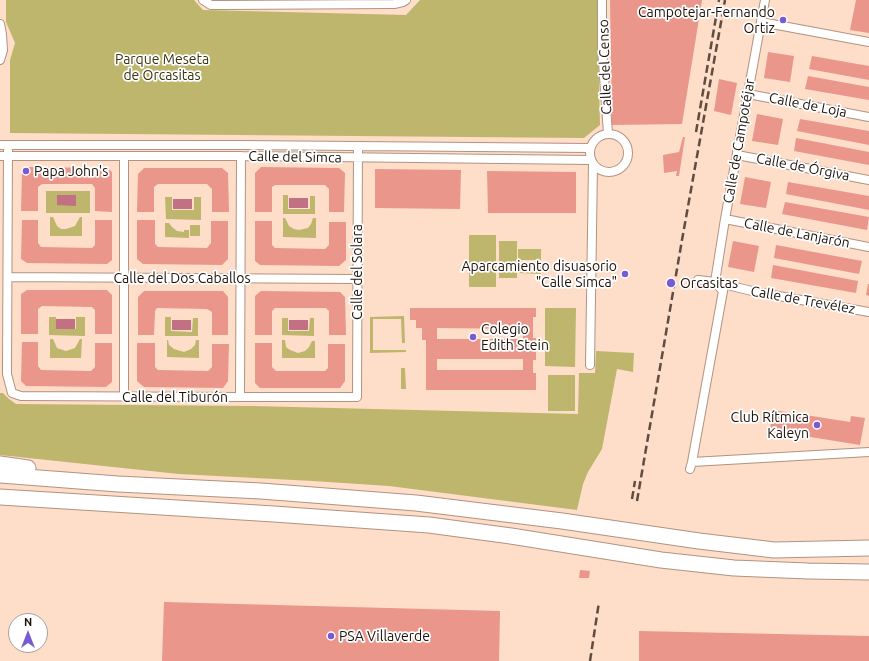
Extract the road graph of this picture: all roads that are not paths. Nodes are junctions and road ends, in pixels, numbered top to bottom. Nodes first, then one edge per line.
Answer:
1 (203, 0) edge
2 (406, 0) edge
3 (602, 0) edge
4 (765, 0) edge
5 (761, 22) junction
6 (0, 24) edge
7 (869, 42) edge
8 (0, 60) edge
9 (748, 94) junction
10 (869, 117) edge
11 (608, 134) junction
12 (4, 145) edge
13 (358, 146) junction
14 (590, 148) junction
15 (737, 155) junction
16 (4, 156) edge
17 (241, 156) junction
18 (124, 157) junction
19 (358, 158) junction
20 (592, 162) junction
21 (869, 180) edge
22 (725, 219) junction
23 (869, 247) edge
24 (8, 276) junction
25 (124, 277) junction
26 (240, 278) junction
27 (357, 279) junction
28 (698, 280) dead end
29 (714, 282) junction
30 (869, 312) edge
31 (590, 365) dead end
32 (124, 397) junction
33 (240, 397) junction
34 (357, 398) joint
35 (869, 452) edge
36 (0, 464) edge
37 (0, 475) edge
38 (118, 484) junction
39 (0, 497) edge
40 (55, 500) junction
41 (0, 504) edge
42 (869, 548) edge
43 (869, 572) edge

1 - 2 street
3 - 11 street, Calle del Censo
4 - 5 street, Calle de Campotéjar
5 - 7 street
5 - 9 street, Calle de Campotéjar
6 - 8 street
9 - 10 street, Calle de Loja
9 - 15 street, Calle de Campotéjar
11 - 14 street
11 - 20 street, Calle del Simca
12 - 13 street, Calle del Simca
12 - 16 street
13 - 14 street, Calle del Simca
13 - 19 street, Calle del Solara
14 - 20 street
15 - 21 street, Calle de Órgiva
15 - 22 street, Calle de Campotéjar
16 - 18 street, Calle del Simca
16 - 24 street
17 - 18 street, Calle del Simca
17 - 19 street, Calle del Simca
17 - 26 street
18 - 25 street
19 - 20 street, Calle del Simca
19 - 27 street, Calle del Solara
20 - 31 street
22 - 23 street, Calle de Lanjarón
22 - 29 street, Calle de Campotéjar
24 - 25 street, Calle del Dos Caballos
24 - 32 street, Calle del Tiburón
25 - 26 street, Calle del Dos Caballos
25 - 32 street
26 - 27 street, Calle del Dos Caballos
26 - 33 street
27 - 34 street, Calle del Solara
28 - 29 street
29 - 30 street, Calle de Trevélez
29 - 35 street
32 - 33 street, Calle del Tiburón
33 - 34 street, Calle del Tiburón
36 - 38 highway
37 - 38 highway
38 - 42 highway
39 - 40 highway
40 - 41 highway
40 - 43 highway

